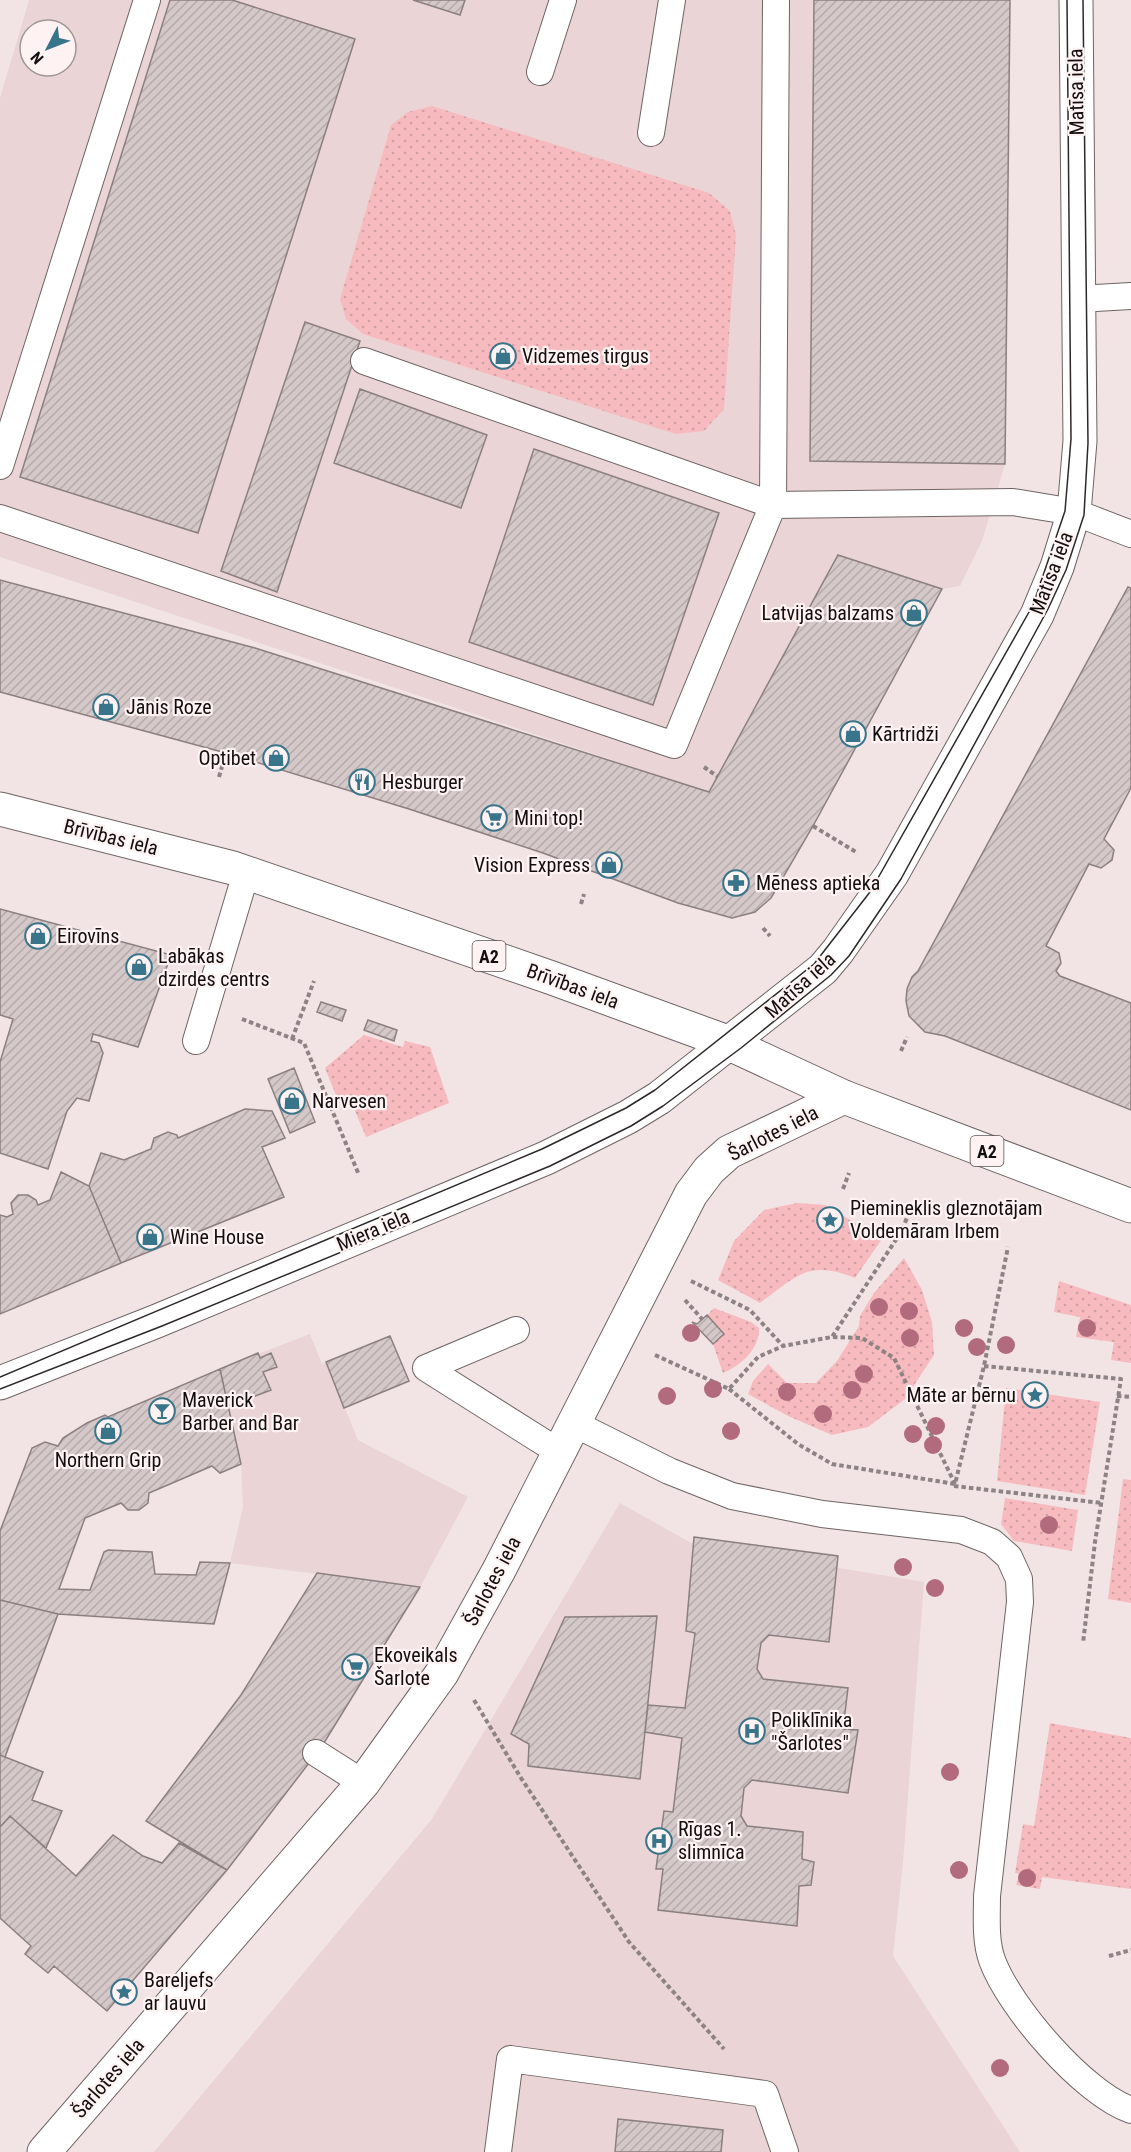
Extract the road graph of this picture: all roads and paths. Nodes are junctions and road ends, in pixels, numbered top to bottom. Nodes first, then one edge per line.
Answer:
1 (147, 0) edge
2 (563, 0) edge
3 (672, 0) edge
4 (776, 0) edge
5 (1076, 0) edge
6 (540, 72) dead end
7 (651, 134) dead end
8 (1131, 296) edge
9 (1078, 299) junction
10 (364, 361) dead end
11 (0, 466) edge
12 (773, 504) junction
13 (1074, 512) junction
14 (0, 518) edge
15 (1131, 534) edge
16 (226, 753) dead end
17 (219, 777) dead end
18 (0, 809) edge
19 (813, 826) dead end
20 (246, 873) junction
21 (892, 874) junction
22 (584, 894) dead end
23 (581, 904) dead end
24 (763, 928) dead end
25 (770, 936) dead end
26 (314, 981) dead end
27 (207, 1005) junction
28 (907, 1037) dead end
29 (292, 1039) junction
30 (196, 1041) dead end
31 (730, 1044) junction
32 (901, 1051) dead end
33 (844, 1096) junction
34 (849, 1173) dead end
35 (359, 1175) dead end
36 (843, 1189) dead end
37 (1131, 1206) edge
38 (909, 1213) dead end
39 (1008, 1247) dead end
40 (691, 1281) dead end
41 (682, 1297) dead end
42 (702, 1320) dead end
43 (516, 1330) dead end
44 (832, 1337) junction
45 (783, 1346) junction
46 (655, 1355) dead end
47 (984, 1365) junction
48 (0, 1383) edge
49 (729, 1389) junction
50 (1117, 1396) junction
51 (1131, 1397) edge
52 (573, 1423) junction
53 (559, 1452) junction
54 (955, 1484) junction
55 (1102, 1503) junction
56 (950, 1528) junction
57 (1083, 1643) dead end
58 (472, 1697) dead end
59 (316, 1754) dead end
60 (363, 1783) junction
61 (1131, 1950) edge
62 (1109, 1956) dead end
63 (765, 2094) junction
64 (1131, 2110) edge
65 (44, 2152) edge
66 (498, 2152) edge
67 (785, 2152) edge

1 - 11 lane
2 - 6 lane
3 - 7 lane
4 - 12 lane
5 - 9 main road, Matīsa iela
8 - 9 lane
9 - 13 main road, Matīsa iela
10 - 12 lane
12 - 13 lane
12 - 14 lane
13 - 15 lane
13 - 21 main road, Matīsa iela
16 - 17 path
18 - 20 main road, Brīvības iela / A2
19 - 21 path
20 - 27 lane
20 - 31 main road, Brīvības iela / A2
21 - 31 main road, Matīsa iela
22 - 23 path
24 - 25 path
26 - 29 path
27 - 29 path
27 - 30 lane
28 - 32 path
29 - 35 path
31 - 33 main road, Brīvības iela / A2
31 - 48 main road, Miera iela
33 - 37 main road, Brīvības iela / A2
33 - 52 main road, Šarlotes iela
34 - 36 path
38 - 44 path
39 - 47 path
40 - 45 path
41 - 42 path
43 - 53 lane
44 - 45 path
44 - 54 path
45 - 49 path
46 - 49 path
47 - 50 path
47 - 54 path
49 - 54 path
50 - 51 path
50 - 55 path
52 - 53 main road, Šarlotes iela
52 - 56 lane
53 - 60 main road, Šarlotes iela
54 - 55 path
54 - 56 path
55 - 57 path
56 - 64 lane
58 - 63 path
59 - 60 lane
60 - 65 main road, Šarlotes iela
61 - 62 path
63 - 66 lane
63 - 67 lane

